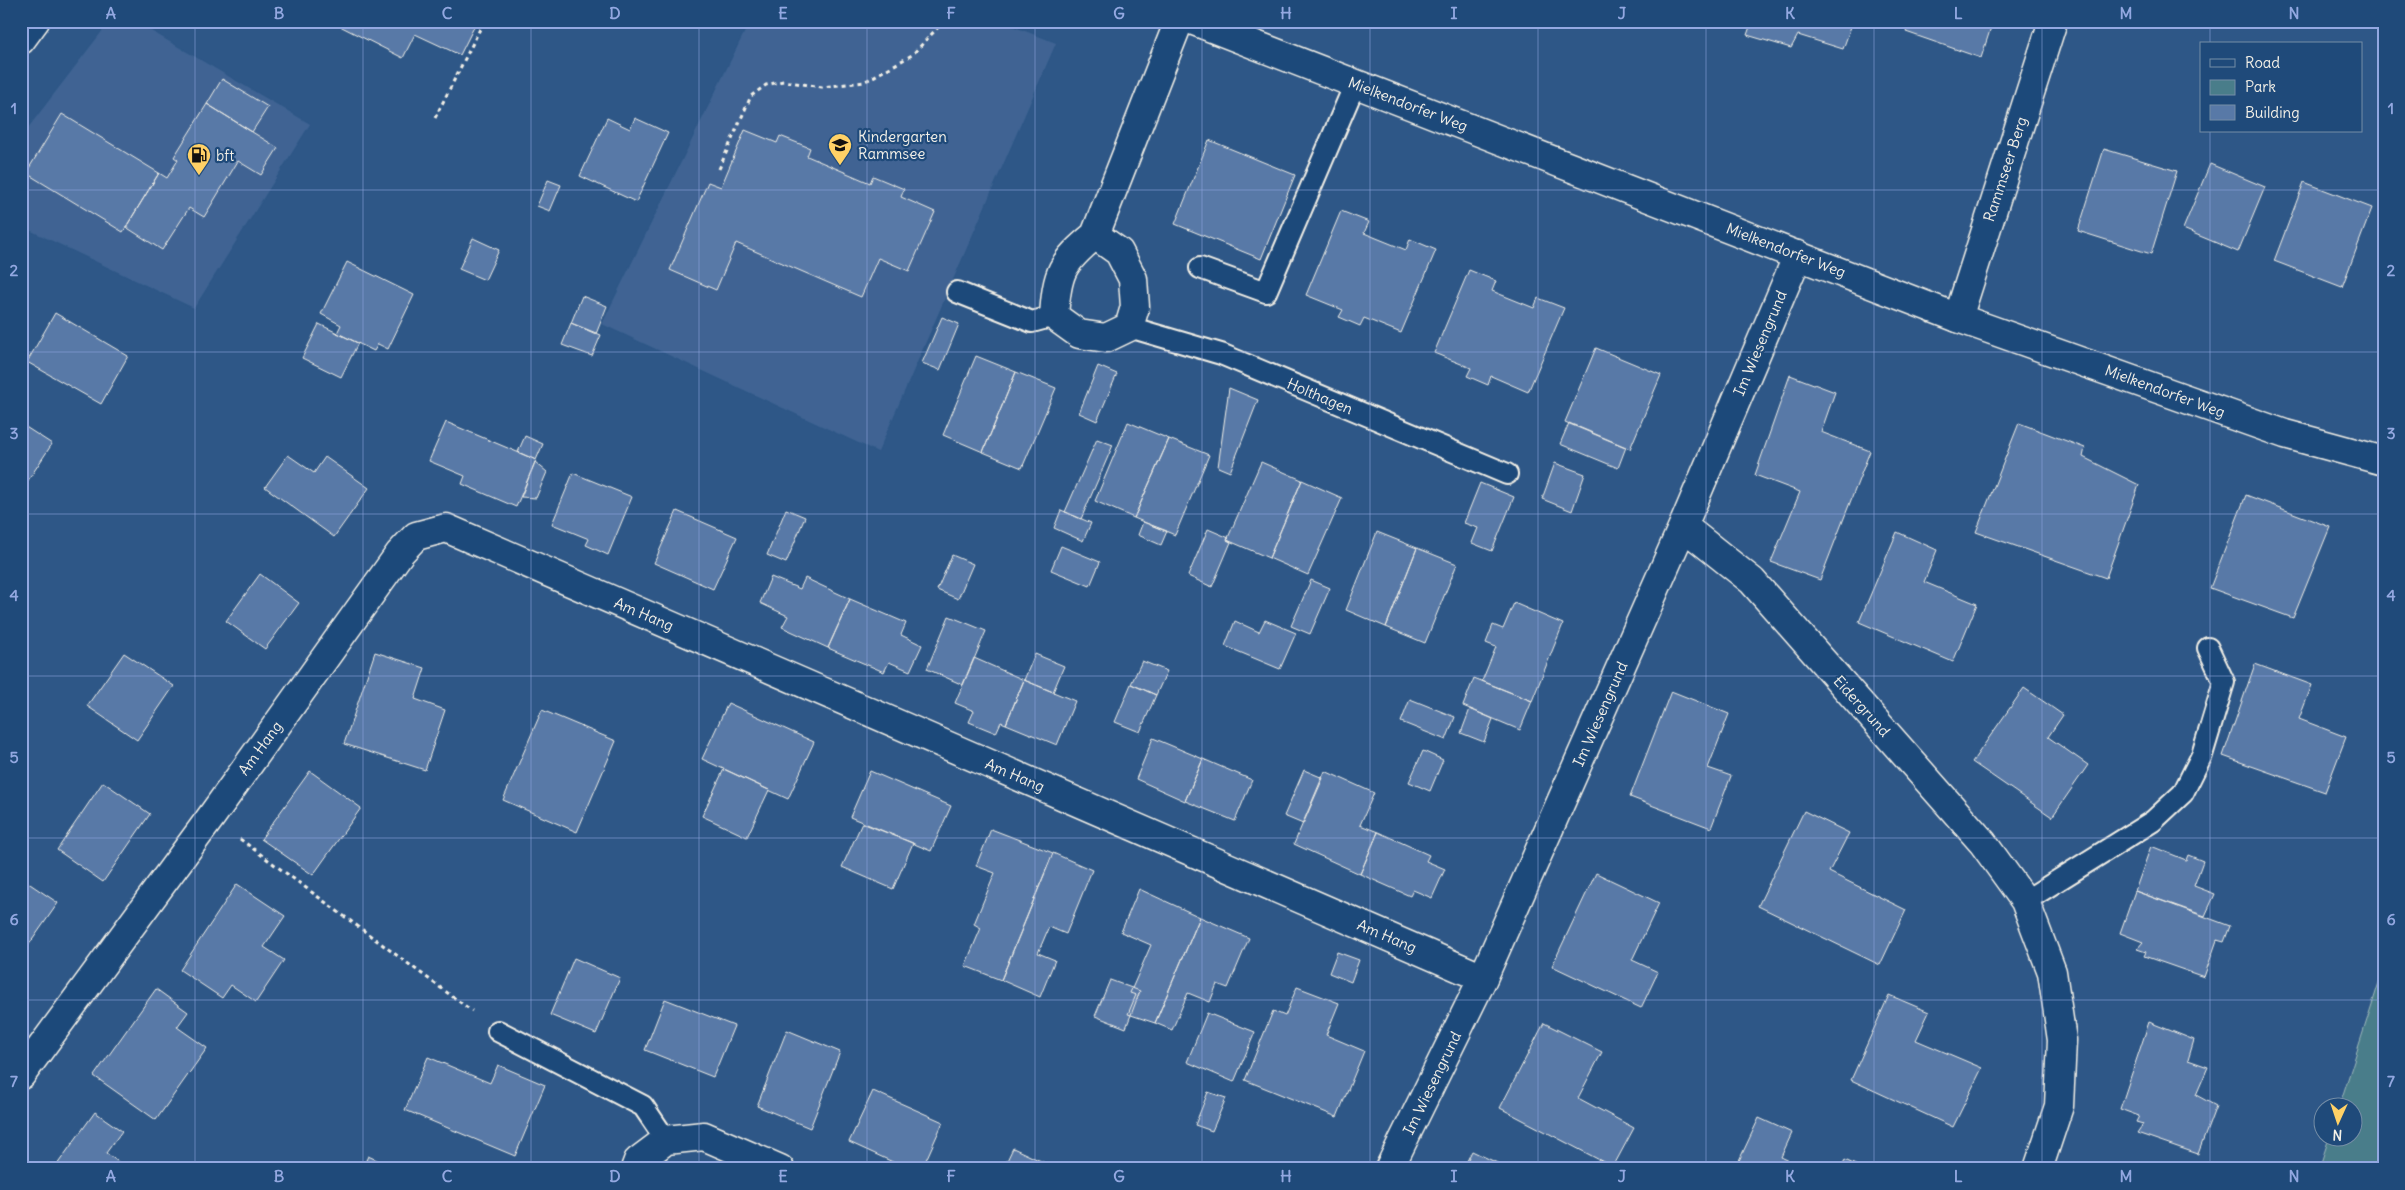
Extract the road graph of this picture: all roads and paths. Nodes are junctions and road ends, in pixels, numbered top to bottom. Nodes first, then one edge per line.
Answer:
1 (35, 21) edge
2 (504, 21) edge
3 (944, 21) edge
4 (1179, 21) edge
5 (1194, 21) edge
6 (2053, 21) edge
7 (21, 40) edge
8 (1355, 84) junction
9 (435, 118) dead end
10 (719, 169) dead end
11 (1095, 235) junction
12 (1798, 255) junction
13 (1200, 268) dead end
14 (957, 292) dead end
15 (1054, 316) junction
16 (1958, 318) junction
17 (1129, 327) junction
18 (2384, 461) edge
19 (1507, 474) dead end
20 (1683, 526) junction
21 (2208, 648) dead end
22 (211, 817) junction
23 (2025, 901) junction
24 (1483, 978) junction
25 (498, 1031) joint
26 (21, 1075) edge
27 (666, 1140) junction
28 (635, 1169) edge
29 (780, 1169) edge
30 (1390, 1169) edge
31 (2038, 1169) edge

1 - 7 street
2 - 9 path
3 - 10 path
4 - 11 street
5 - 8 street, Mielkendorfer Weg
6 - 16 street, Rammseer Berg
8 - 12 street, Mielkendorfer Weg
8 - 13 lane
11 - 15 street
11 - 17 street
12 - 16 street, Mielkendorfer Weg
12 - 20 street, Im Wiesengrund
14 - 15 lane
15 - 17 street
16 - 18 street, Mielkendorfer Weg
17 - 19 lane, Holthagen
20 - 23 street, Eidergrund
20 - 24 street, Im Wiesengrund
21 - 23 lane
22 - 24 street, Am Hang
22 - 25 path
22 - 26 street, Am Hang
23 - 31 street, Eidergrund
24 - 30 street, Im Wiesengrund
25 - 27 lane
27 - 28 street
27 - 29 street

